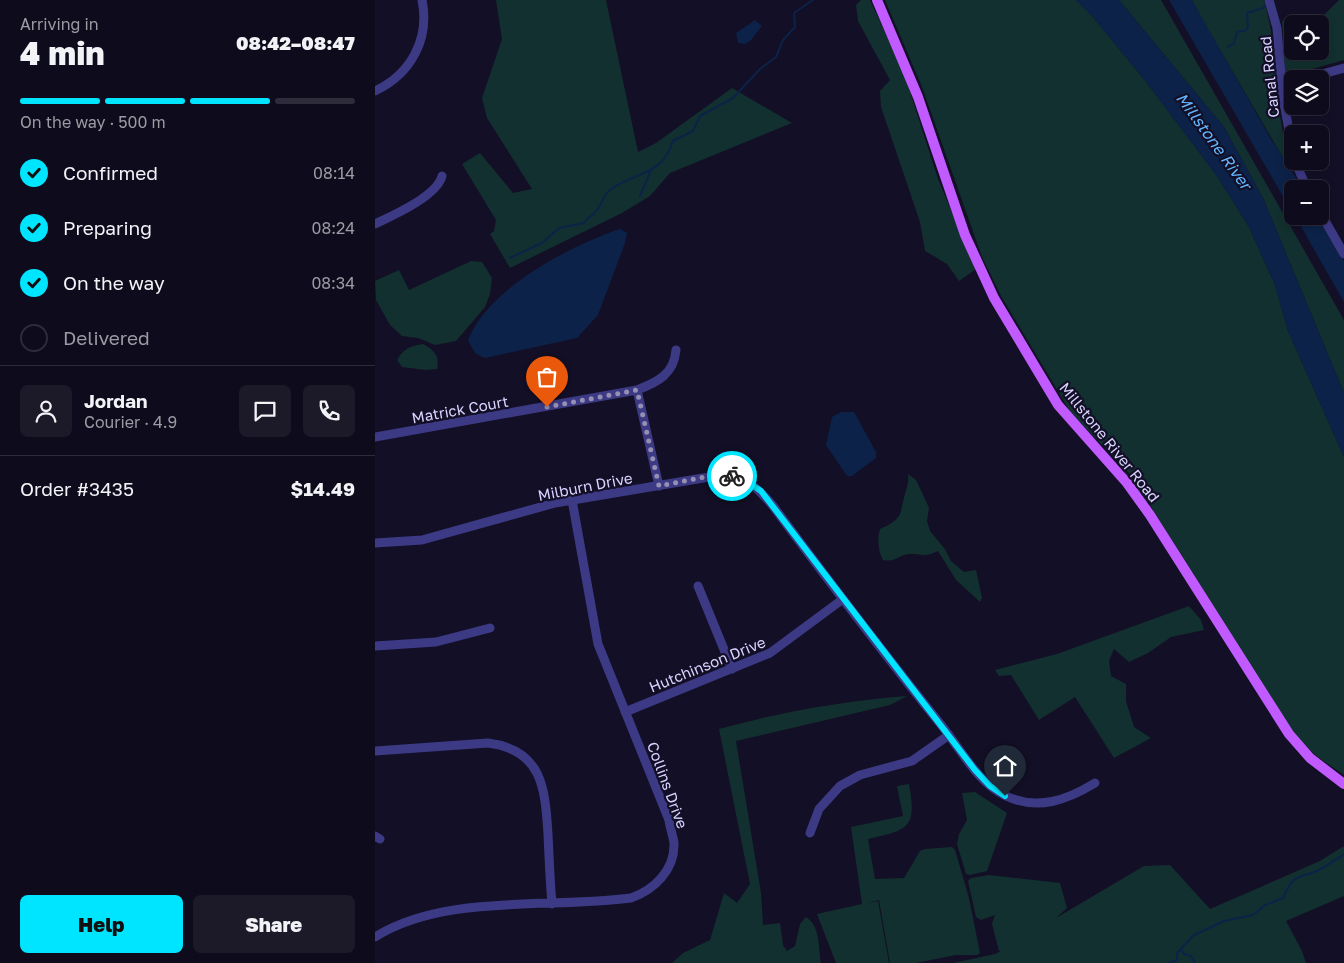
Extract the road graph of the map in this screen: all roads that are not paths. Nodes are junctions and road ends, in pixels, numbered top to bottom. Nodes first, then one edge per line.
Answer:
1 (422, 0) edge
2 (877, 0) edge
3 (1269, 0) edge
4 (1344, 68) edge
5 (1329, 72) edge
6 (1283, 85) joint
7 (375, 90) edge
8 (1289, 125) edge
9 (442, 176) dead end
10 (375, 224) edge
11 (1327, 225) edge
12 (1344, 254) edge
13 (677, 350) dead end
14 (637, 390) junction
15 (375, 437) edge
16 (659, 486) junction
17 (571, 500) junction
18 (375, 543) edge
19 (698, 586) dead end
20 (843, 598) junction
21 (490, 628) dead end
22 (375, 646) edge
23 (733, 669) junction
24 (625, 712) junction
25 (949, 735) junction
26 (375, 751) edge
27 (1095, 783) dead end
28 (1344, 784) edge
29 (810, 834) dead end
30 (552, 904) junction
31 (375, 937) edge

1 - 7 street
2 - 28 main road, Millstone River Road
3 - 6 street, Canal Road
4 - 5 street
6 - 8 street, Canal Road
9 - 10 street
11 - 12 street
13 - 14 street, Matrick Court
14 - 15 street, Matrick Court
14 - 16 street
16 - 17 street, Milburn Drive
16 - 20 street, Milburn Drive
17 - 18 street, Milburn Drive
17 - 24 street, Collins Drive
19 - 23 street
20 - 23 street, Hutchinson Drive
20 - 25 street, Milburn Drive
21 - 22 street
23 - 24 street, Hutchinson Drive
24 - 30 street, Collins Drive
25 - 27 street, Milburn Drive
25 - 29 street
26 - 30 street
30 - 31 street, Collins Drive

